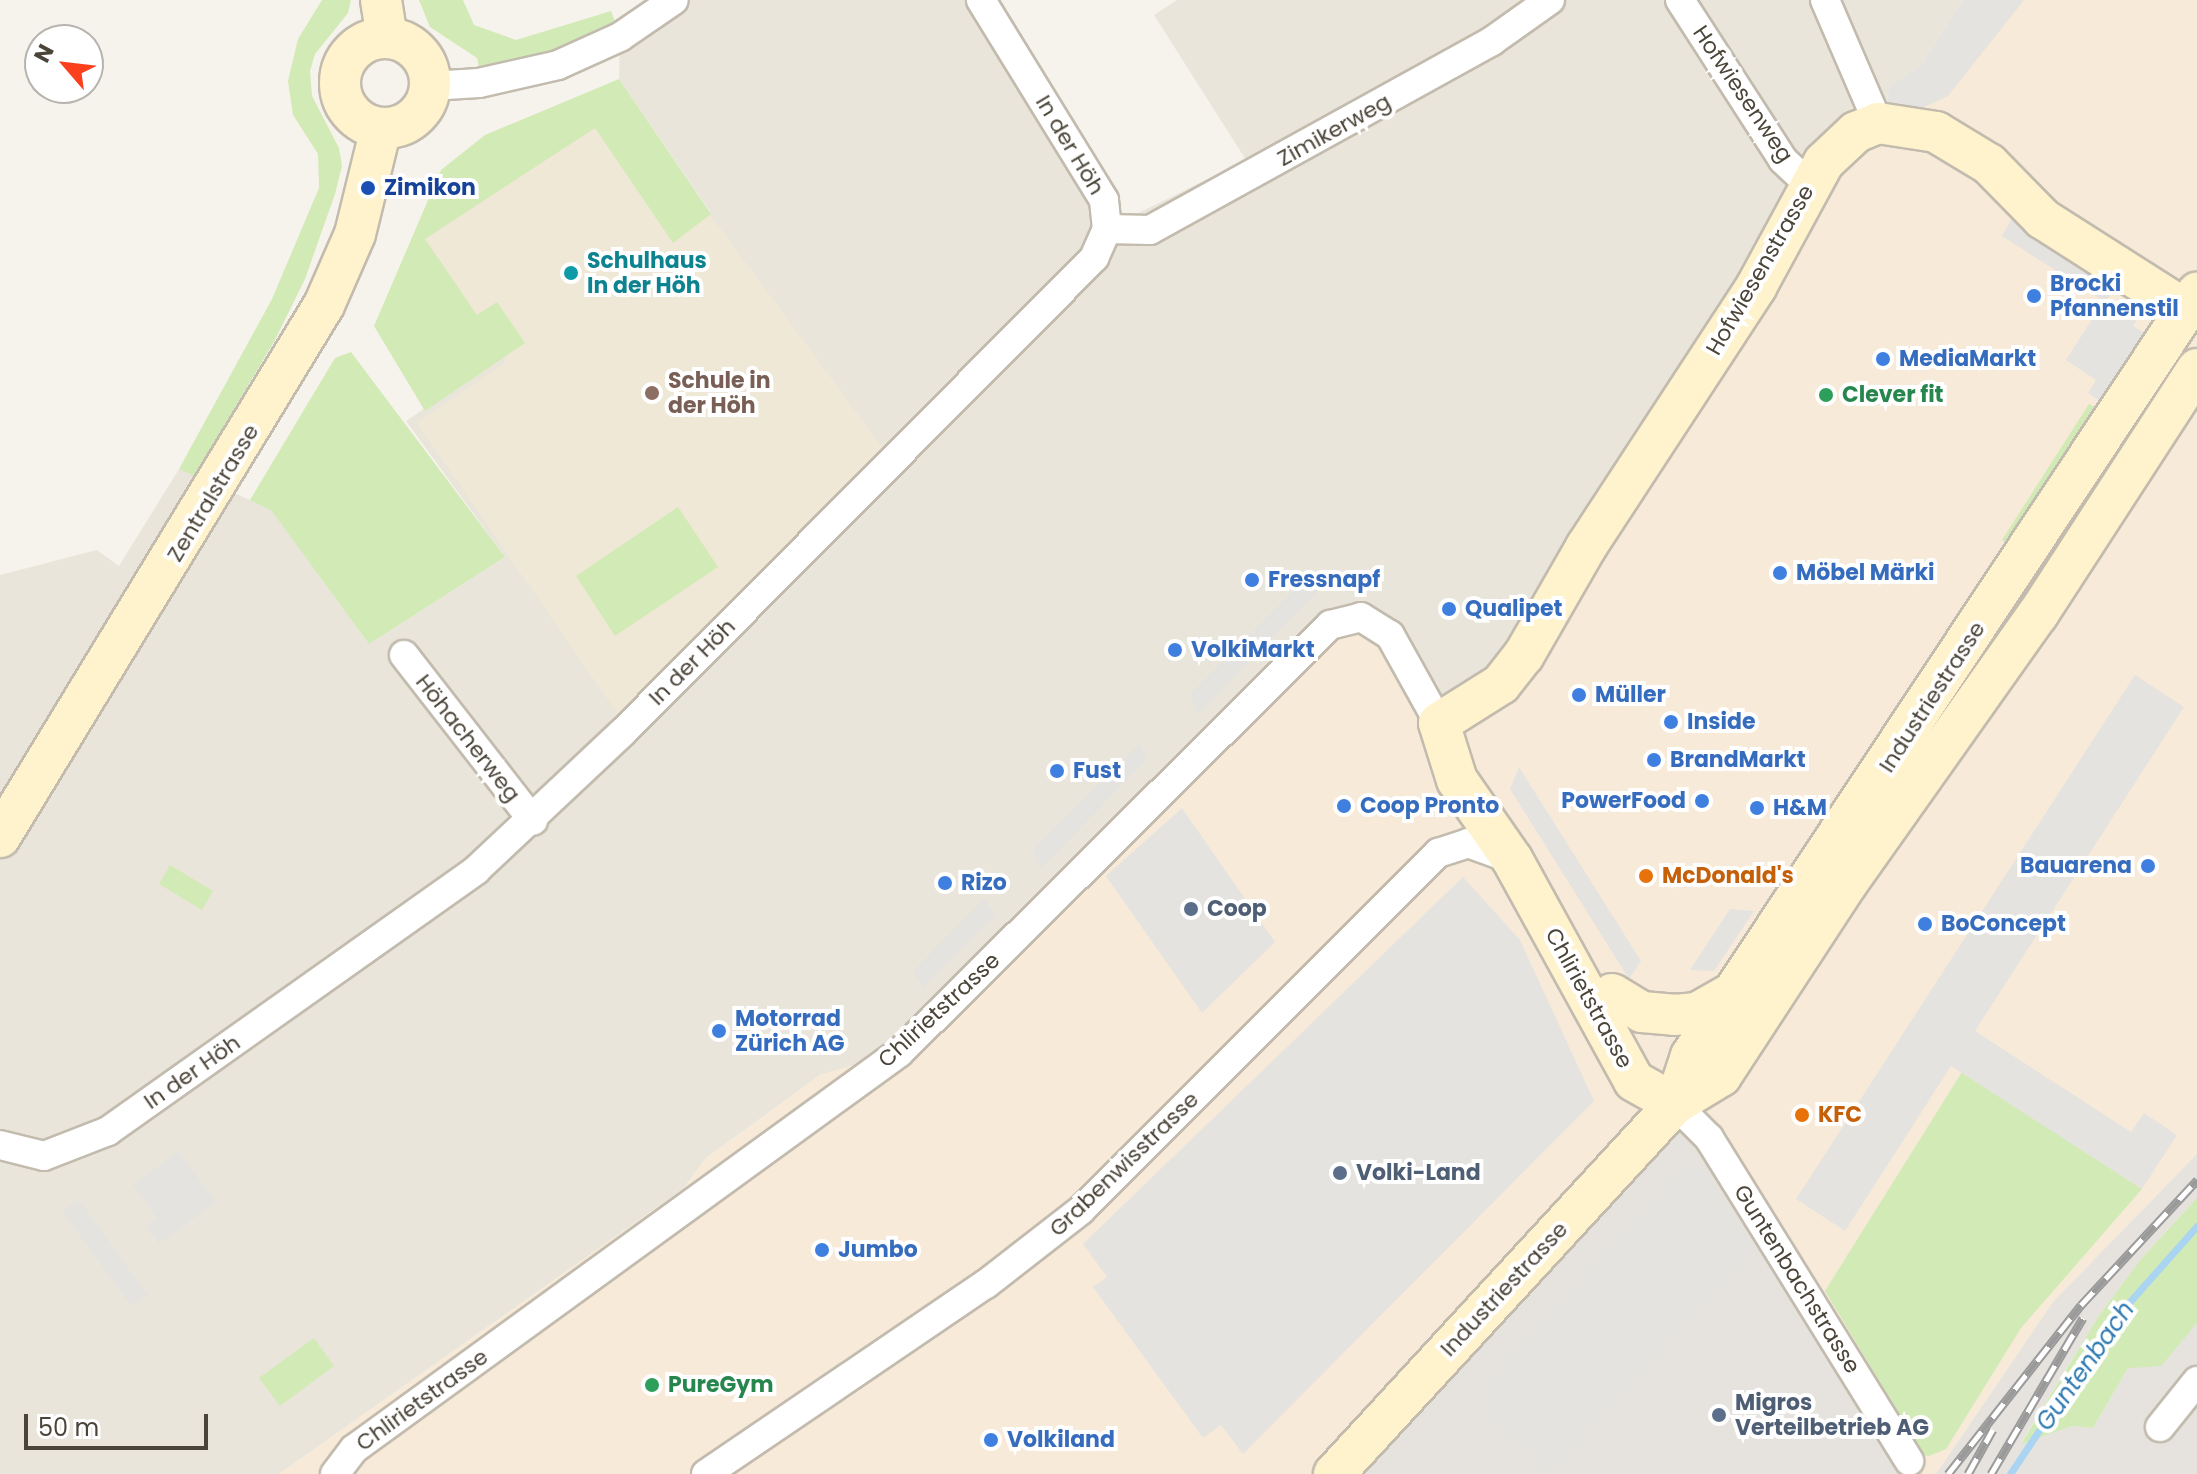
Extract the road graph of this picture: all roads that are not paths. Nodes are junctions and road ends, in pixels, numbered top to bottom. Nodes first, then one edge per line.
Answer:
1 (674, 0) edge
2 (981, 0) edge
3 (1550, 0) edge
4 (1680, 0) edge
5 (1825, 0) edge
6 (384, 19) edge
7 (430, 86) junction
8 (1878, 123) junction
9 (381, 128) junction
10 (1810, 185) junction
11 (1107, 229) junction
12 (2192, 302) edge
13 (2197, 369) edge
14 (404, 655) dead end
15 (1439, 723) junction
16 (533, 821) junction
17 (0, 837) edge
18 (1512, 859) junction
19 (1738, 990) junction
20 (1612, 994) junction
21 (1675, 1104) junction
22 (0, 1145) edge
23 (2197, 1381) edge
24 (2160, 1427) dead end
25 (1909, 1461) dead end
26 (335, 1474) edge
27 (706, 1474) edge
28 (1334, 1474) edge

1 - 7 street
2 - 11 street, In der Höh
3 - 11 street, Zimikerweg
4 - 10 street, Hofwiesenweg
5 - 8 street
6 - 7 main road
6 - 9 main road
7 - 9 main road
8 - 10 main road, Hofwiesenstrasse
8 - 12 main road
9 - 17 main road, Zentralstrasse
10 - 15 main road, Hofwiesenstrasse
11 - 16 street, In der Höh
12 - 19 main road, Industriestrasse
13 - 21 main road, Industriestrasse
14 - 16 street, Höhacherweg
15 - 18 main road, Chlirietstrasse
15 - 20 main road, Chlirietstrasse
15 - 26 street, Chlirietstrasse
16 - 22 street, In der Höh
18 - 21 main road, Chlirietstrasse
18 - 27 street, Grabenwisstrasse
19 - 20 main road, Chlirietstrasse
19 - 21 main road, Industriestrasse
20 - 21 main road, Chlirietstrasse
21 - 25 street, Guntenbachstrasse
21 - 28 main road, Industriestrasse
23 - 24 street

